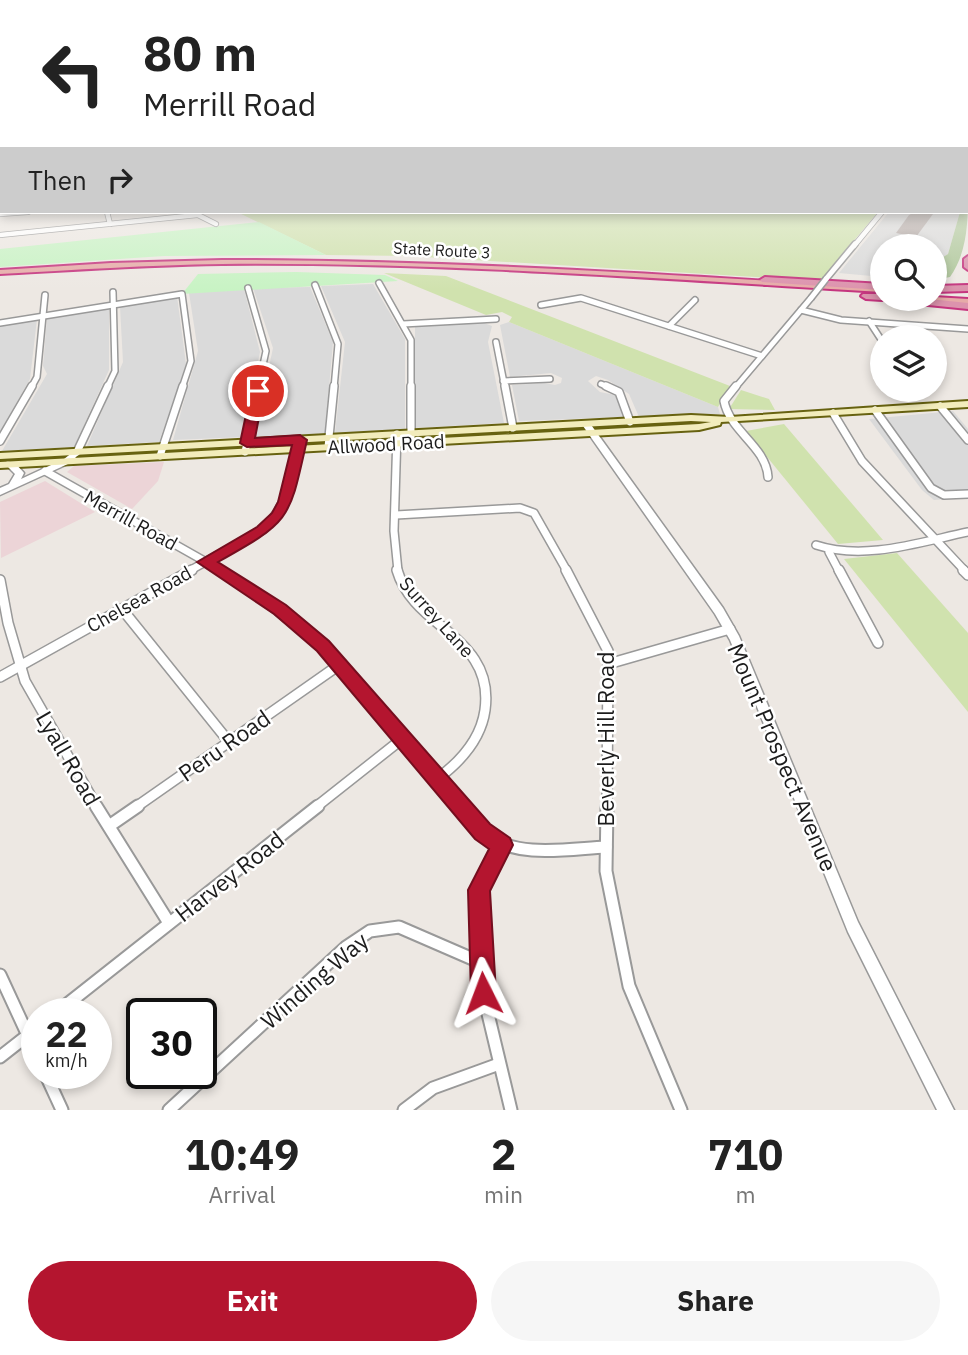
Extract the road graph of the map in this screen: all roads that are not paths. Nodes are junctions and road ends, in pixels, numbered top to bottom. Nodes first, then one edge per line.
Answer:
1 (108, 214) edge
2 (186, 214) edge
3 (196, 214) edge
4 (880, 214) edge
5 (110, 224) junction
6 (216, 224) dead end
7 (0, 235) edge
8 (968, 259) edge
9 (968, 267) edge
10 (0, 272) edge
11 (601, 273) junction
12 (0, 279) edge
13 (765, 280) joint
14 (379, 283) dead end
15 (315, 285) dead end
16 (870, 287) edge
17 (870, 287) edge
18 (248, 288) dead end
19 (967, 289) edge
20 (947, 290) edge
21 (113, 292) dead end
22 (45, 295) dead end
23 (866, 296) joint
24 (870, 296) edge
25 (695, 300) dead end
26 (947, 301) edge
27 (947, 302) edge
28 (541, 304) dead end
29 (968, 304) edge
30 (113, 305) junction
31 (801, 310) junction
32 (43, 316) junction
33 (496, 320) dead end
34 (869, 321) junction
35 (0, 323) edge
36 (403, 324) junction
37 (872, 325) edge
38 (669, 326) junction
39 (968, 329) edge
40 (496, 342) dead end
41 (762, 356) junction
42 (550, 379) dead end
43 (503, 381) junction
44 (601, 384) dead end
45 (968, 404) edge
46 (940, 406) junction
47 (875, 410) junction
48 (833, 413) junction
49 (730, 420) junction
50 (630, 422) junction
51 (513, 428) junction
52 (589, 428) junction
53 (410, 438) junction
54 (397, 439) junction
55 (968, 440) edge
56 (0, 441) edge
57 (329, 443) junction
58 (299, 444) junction
59 (246, 447) junction
60 (78, 452) junction
61 (161, 452) junction
62 (0, 456) edge
63 (67, 461) junction
64 (5, 465) edge
65 (45, 471) junction
66 (768, 477) dead end
67 (5, 490) edge
68 (968, 494) edge
69 (396, 515) junction
70 (968, 532) edge
71 (934, 538) junction
72 (816, 545) dead end
73 (829, 552) junction
74 (205, 562) junction
75 (968, 575) edge
76 (0, 580) edge
77 (122, 609) junction
78 (730, 629) junction
79 (878, 643) dead end
80 (608, 664) junction
81 (339, 665) junction
82 (20, 666) junction
83 (0, 677) edge
84 (402, 739) junction
85 (229, 741) junction
86 (437, 779) junction
87 (109, 826) junction
88 (503, 845) junction
89 (606, 848) junction
90 (169, 923) junction
91 (482, 962) junction
92 (0, 975) edge
93 (75, 998) edge
94 (21, 1012) edge
95 (21, 1041) edge
96 (0, 1057) edge
97 (499, 1064) junction
98 (52, 1089) edge
99 (62, 1110) edge
100 (169, 1110) edge
101 (404, 1110) edge
102 (511, 1110) edge
103 (681, 1110) edge
104 (946, 1110) edge

1 - 5 street
2 - 5 street
3 - 6 street
4 - 31 street, bridge
5 - 7 street
8 - 9 highway
10 - 11 highway, State Route 3
11 - 13 highway
11 - 16 highway, State Route 3
12 - 23 highway, State Route 3
13 - 17 highway
14 - 36 street
15 - 57 street
18 - 59 street
19 - 20 highway
21 - 30 street
22 - 32 street
23 - 24 highway
25 - 38 street
26 - 29 highway
27 - 29 highway
28 - 38 street
30 - 32 street
30 - 60 street
30 - 61 street
31 - 34 street
31 - 41 street
32 - 35 street
32 - 56 street
33 - 36 street
34 - 37 street
34 - 39 street
36 - 53 street
38 - 41 street
40 - 43 street
41 - 49 street
42 - 43 street
43 - 51 street
44 - 50 street
45 - 46 main road, Allwood Road
46 - 47 main road, Allwood Road
46 - 55 street
47 - 48 main road, Allwood Road
47 - 68 street
48 - 49 main road, Allwood Road
48 - 71 street
49 - 50 main road, Allwood Road
49 - 52 main road, Allwood Road
49 - 66 street
50 - 52 main road, Allwood Road
51 - 52 main road, Allwood Road
51 - 53 main road, Allwood Road
52 - 53 main road, Allwood Road
52 - 78 street, Mount Prospect Avenue
53 - 54 main road, Allwood Road
54 - 57 main road, Allwood Road
54 - 69 street, Surrey Lane
57 - 58 main road, Allwood Road
58 - 59 main road, Allwood Road
58 - 74 street, Chelsea Road
59 - 61 main road, Allwood Road
60 - 61 main road, Allwood Road
60 - 62 main road, Allwood Road
60 - 63 street
61 - 63 main road, Allwood Road
63 - 64 main road, Allwood Road
63 - 65 street
64 - 67 street
65 - 67 street
65 - 74 street, Merrill Road
69 - 80 street, Beverly Hill Road
69 - 86 street, Surrey Lane
70 - 71 street
71 - 73 street
71 - 75 street
72 - 73 street
73 - 79 street
74 - 77 street, Chelsea Road
74 - 81 street, Merrill Road
76 - 82 street, Lyall Road
77 - 82 street, Chelsea Road
77 - 85 street
78 - 80 street
78 - 104 street, Mount Prospect Avenue
80 - 89 street, Beverly Hill Road
81 - 84 street, Merrill Road
81 - 85 street, Peru Road
82 - 83 street, Chelsea Road
82 - 87 street, Lyall Road
84 - 86 street, Merrill Road
84 - 90 street, Harvey Road
85 - 87 street, Peru Road
86 - 88 street, Merrill Road
87 - 90 street, Lyall Road
88 - 89 street
88 - 91 street
89 - 103 street, Beverly Hill Road
90 - 93 street, Harvey Road
91 - 97 street
91 - 100 street, Winding Way
92 - 94 street
95 - 96 street
97 - 101 street
97 - 102 street
98 - 99 street

